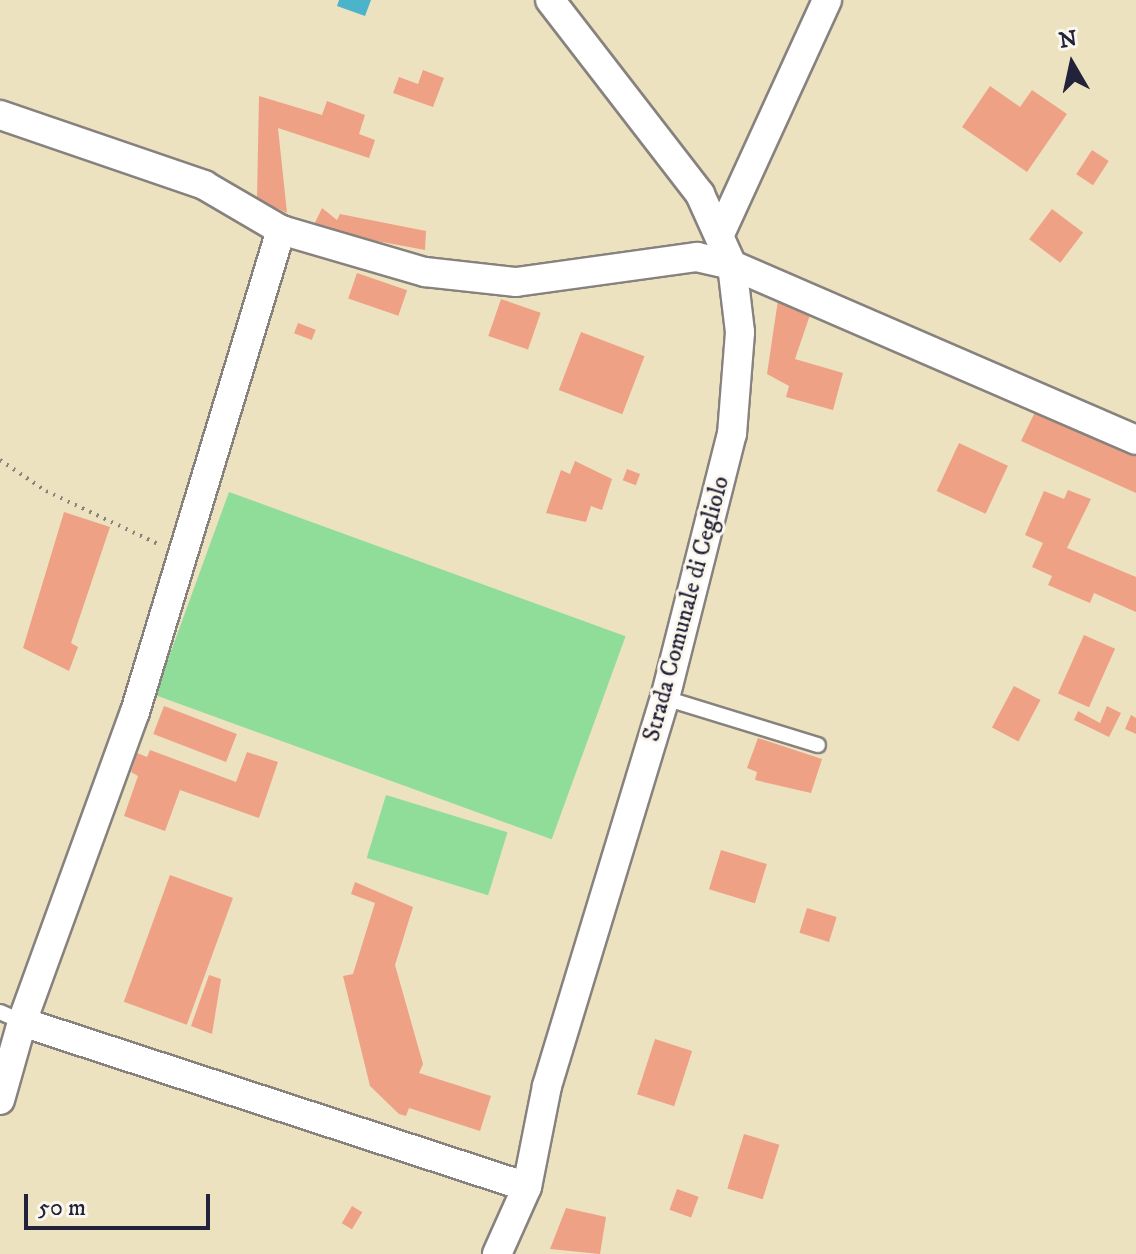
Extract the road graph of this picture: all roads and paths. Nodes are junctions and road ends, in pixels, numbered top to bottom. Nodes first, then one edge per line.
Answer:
1 (550, 0) edge
2 (827, 0) edge
3 (0, 115) edge
4 (281, 230) junction
5 (720, 234) junction
6 (732, 265) junction
7 (1136, 440) edge
8 (0, 460) edge
9 (185, 556) junction
10 (665, 698) junction
11 (818, 745) dead end
12 (11, 1017) edge
13 (0, 1100) edge
14 (527, 1187) junction
15 (497, 1254) edge

1 - 5 street, Strada Comunale di Cegliolo
2 - 5 street
3 - 4 street
4 - 6 street
4 - 9 street
5 - 6 street, Strada Comunale di Cegliolo
6 - 7 street
6 - 10 street, Strada Comunale di Cegliolo
8 - 9 path
9 - 12 street
10 - 11 lane
10 - 14 street, Strada Comunale di Cegliolo
12 - 13 street
12 - 14 street
14 - 15 street, Strada Comunale di Cegliolo

